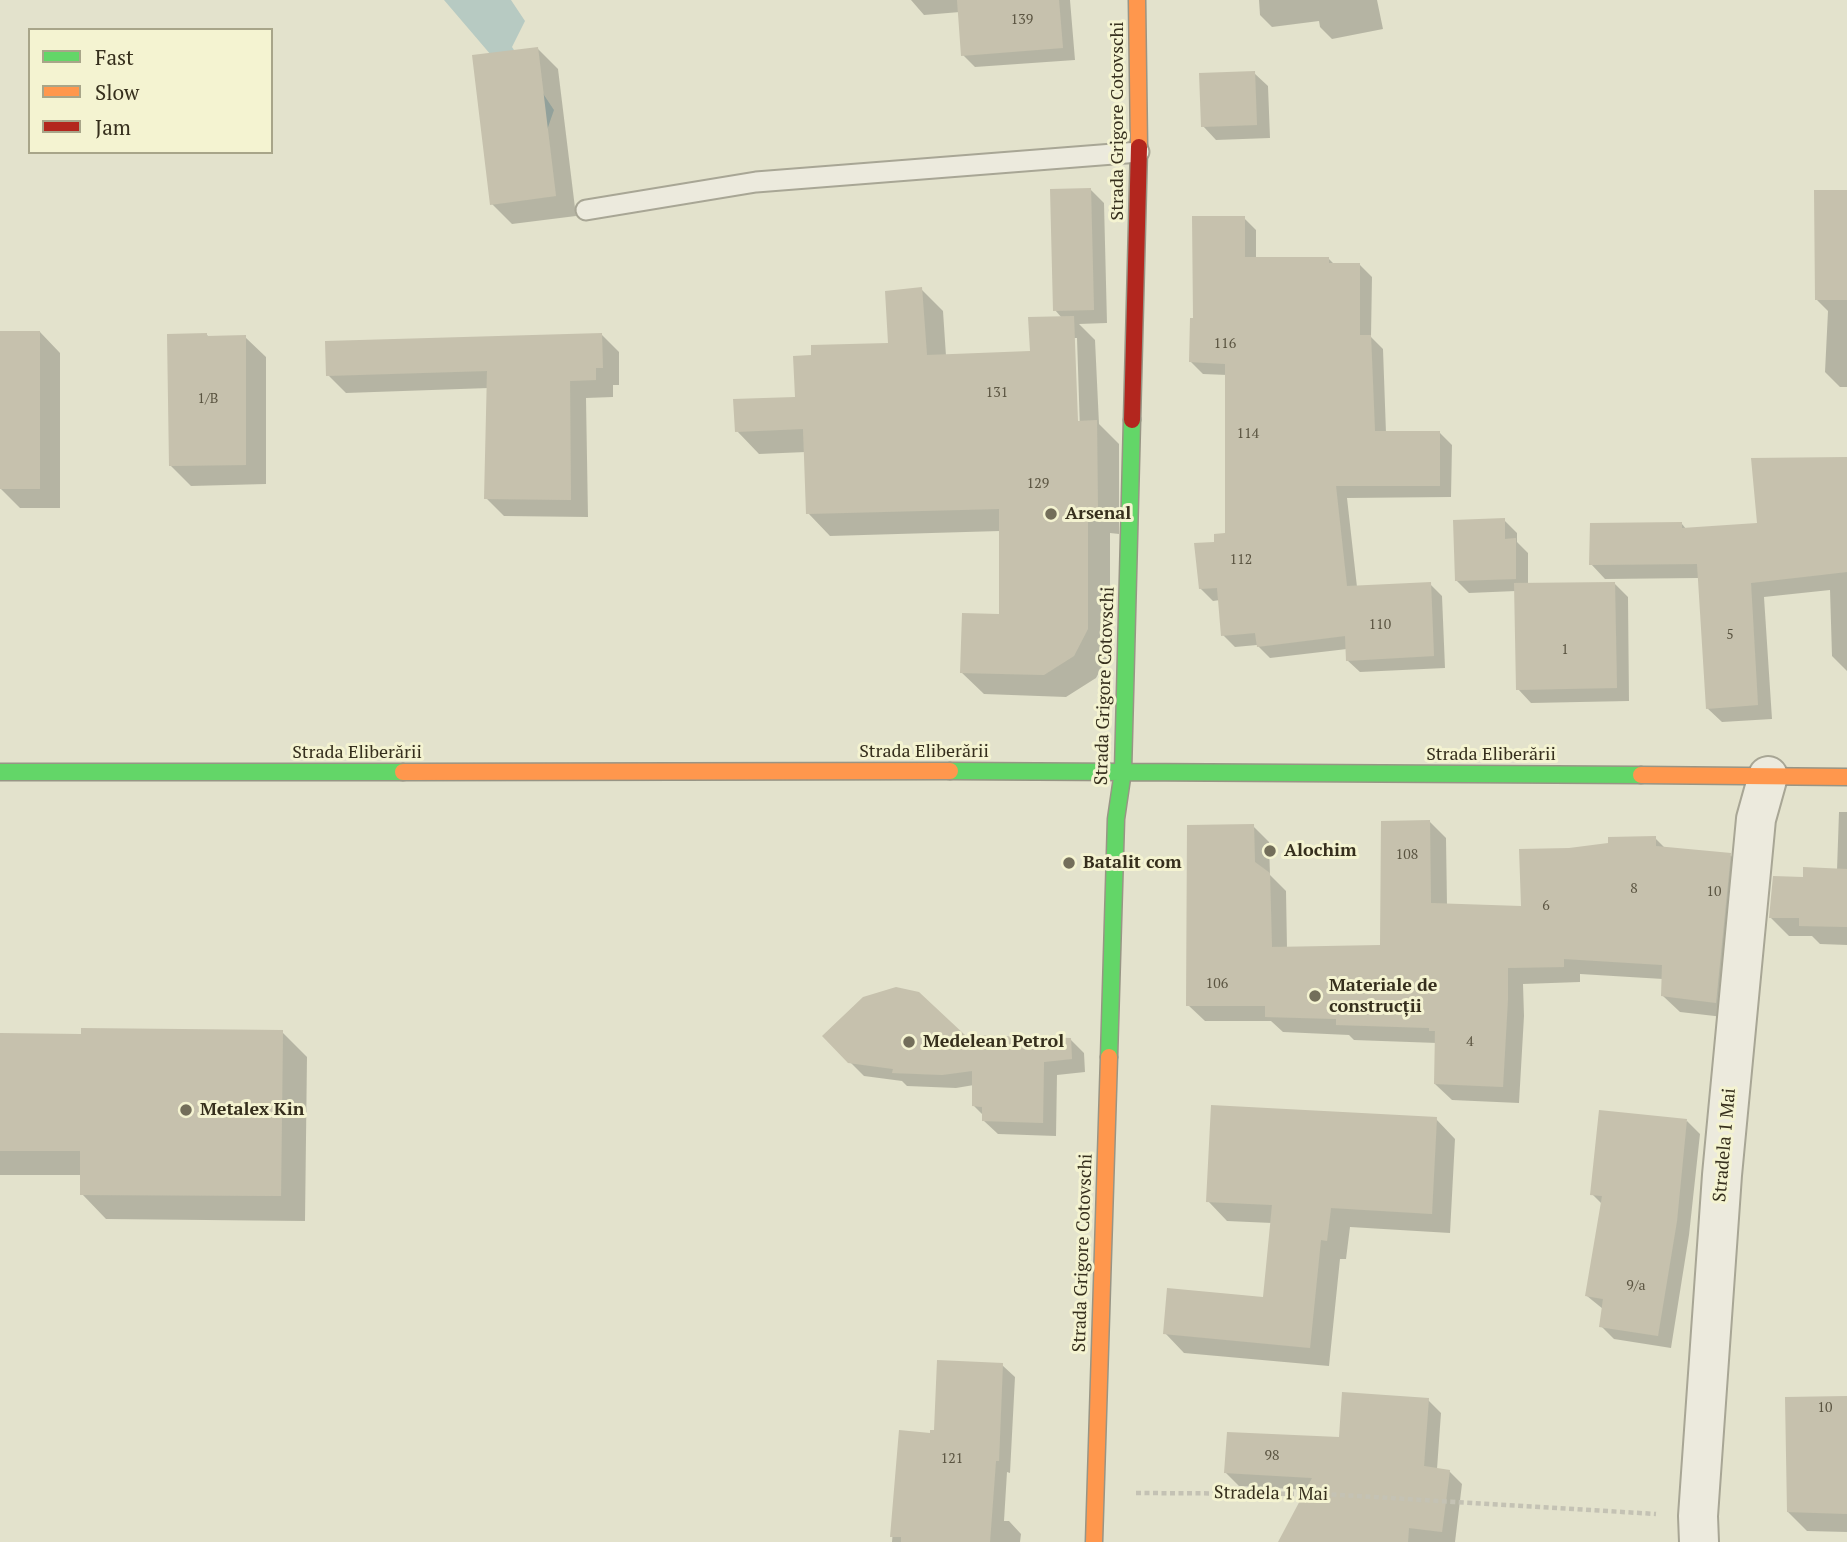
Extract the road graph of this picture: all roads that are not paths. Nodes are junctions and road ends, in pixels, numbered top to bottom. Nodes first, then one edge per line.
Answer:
1 (1137, 0) edge
2 (1139, 152) junction
3 (586, 210) dead end
4 (1123, 771) junction
5 (0, 772) edge
6 (1768, 776) junction
7 (1847, 777) edge
8 (1699, 1529) edge
9 (1094, 1542) edge

1 - 2 main road, Strada Grigore Cotovschi
2 - 3 lane
2 - 4 main road, Strada Grigore Cotovschi
4 - 5 main road, Strada Eliberării
4 - 6 main road, Strada Eliberării
4 - 9 main road, Strada Grigore Cotovschi
6 - 7 main road, Strada Eliberării
6 - 8 street, Stradela 1 Mai

